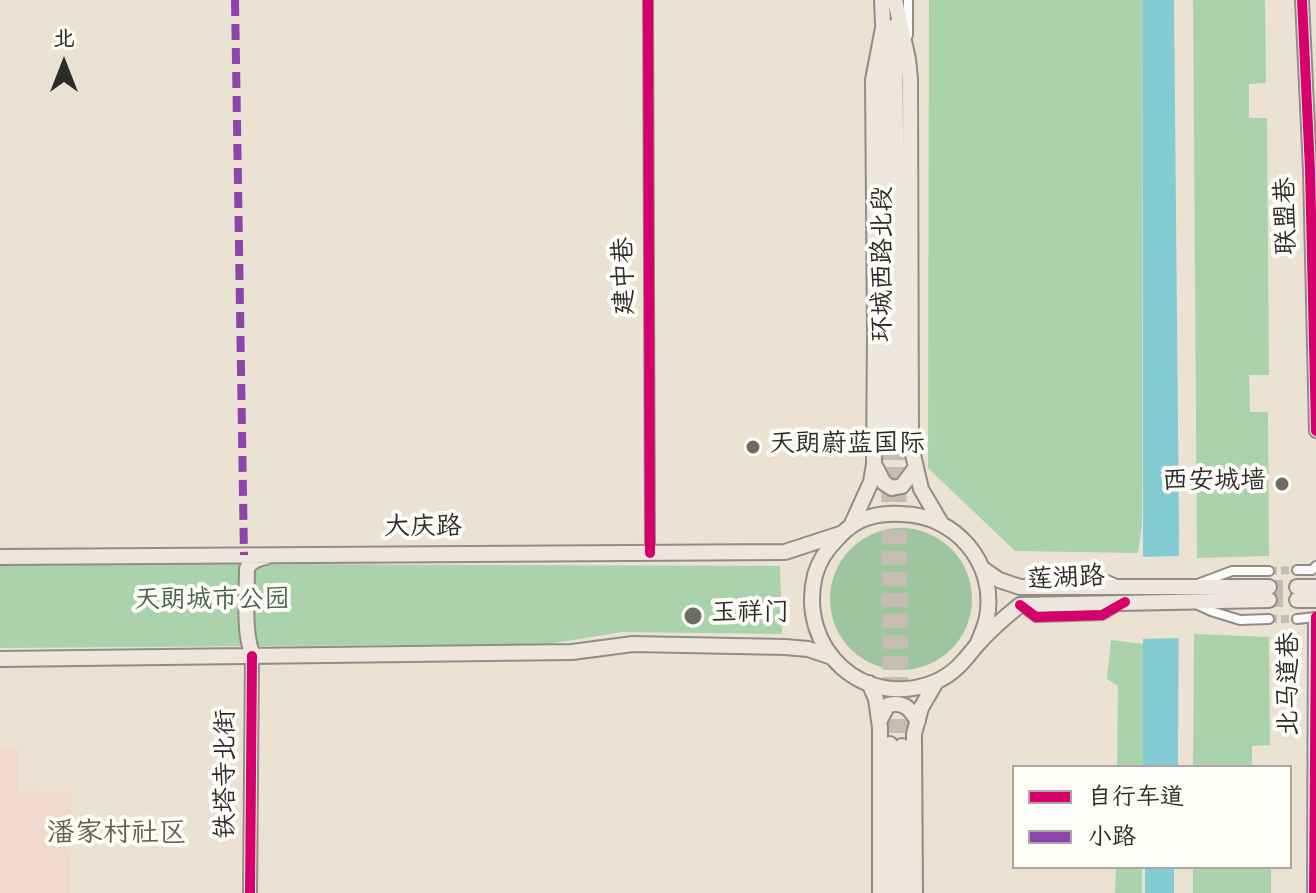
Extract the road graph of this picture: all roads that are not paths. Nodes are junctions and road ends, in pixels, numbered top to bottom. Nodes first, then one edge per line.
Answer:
1 (648, 0) edge
2 (882, 0) edge
3 (895, 0) edge
4 (908, 0) edge
5 (1302, 0) edge
6 (883, 28) junction
7 (908, 59) junction
8 (1313, 170) edge
9 (1316, 431) edge
10 (874, 464) junction
11 (916, 467) junction
12 (941, 523) junction
13 (847, 529) junction
14 (650, 553) junction
15 (226, 555) junction
16 (274, 555) junction
17 (0, 557) edge
18 (983, 569) junction
19 (1315, 569) edge
20 (1297, 570) tunnel mouth
21 (1269, 571) tunnel mouth
22 (1020, 587) junction
23 (1036, 587) junction
24 (1316, 587) edge
25 (1191, 594) junction
26 (1269, 594) tunnel mouth
27 (1124, 595) junction
28 (1316, 600) edge
29 (1028, 604) junction
30 (1315, 618) edge
31 (1269, 619) tunnel mouth
32 (1297, 619) tunnel mouth
33 (977, 645) junction
34 (234, 656) junction
35 (253, 656) junction
36 (829, 656) junction
37 (0, 659) edge
38 (936, 682) junction
39 (869, 683) junction
40 (880, 720) junction
41 (918, 721) junction
42 (1315, 832) edge
43 (250, 893) edge
44 (880, 893) edge
45 (892, 893) edge
46 (902, 893) edge
47 (915, 893) edge
48 (1314, 893) edge

1 - 14 street, 建中巷
2 - 6 main road, 环城西路北段
3 - 6 main road, 环城西路北段
3 - 7 main road, 环城西路北段
4 - 7 street
5 - 8 street, 联盟巷
6 - 10 main road, 环城西路北段
7 - 11 main road, 环城西路北段
8 - 9 street, 联盟巷
10 - 11 main road
10 - 13 main road, 环城西路北段
11 - 12 main road, 环城西路北段
12 - 13 main road
12 - 18 main road
13 - 14 main road, 大庆路
13 - 36 main road
14 - 16 main road, 大庆路
15 - 16 main road, 大庆路
15 - 17 main road, 大庆路
15 - 34 main road
16 - 35 main road
18 - 22 main road
18 - 33 main road
19 - 20 street
21 - 25 street
22 - 23 main road, 莲湖路
22 - 27 street
23 - 27 main road, 莲湖路
23 - 29 main road
24 - 28 main road
25 - 26 main road
25 - 27 main road
25 - 31 street
27 - 29 main road, 莲湖路
29 - 33 main road, 莲湖路
30 - 32 street
30 - 42 street, 北马道巷
33 - 38 main road
34 - 35 main road
34 - 37 main road
35 - 36 main road
35 - 43 street, 铁塔寺北街
36 - 39 main road
38 - 39 main road
38 - 41 main road
39 - 40 main road
40 - 41 main road
40 - 44 main road
41 - 47 main road
42 - 48 street, 北马道巷
45 - 46 main road

